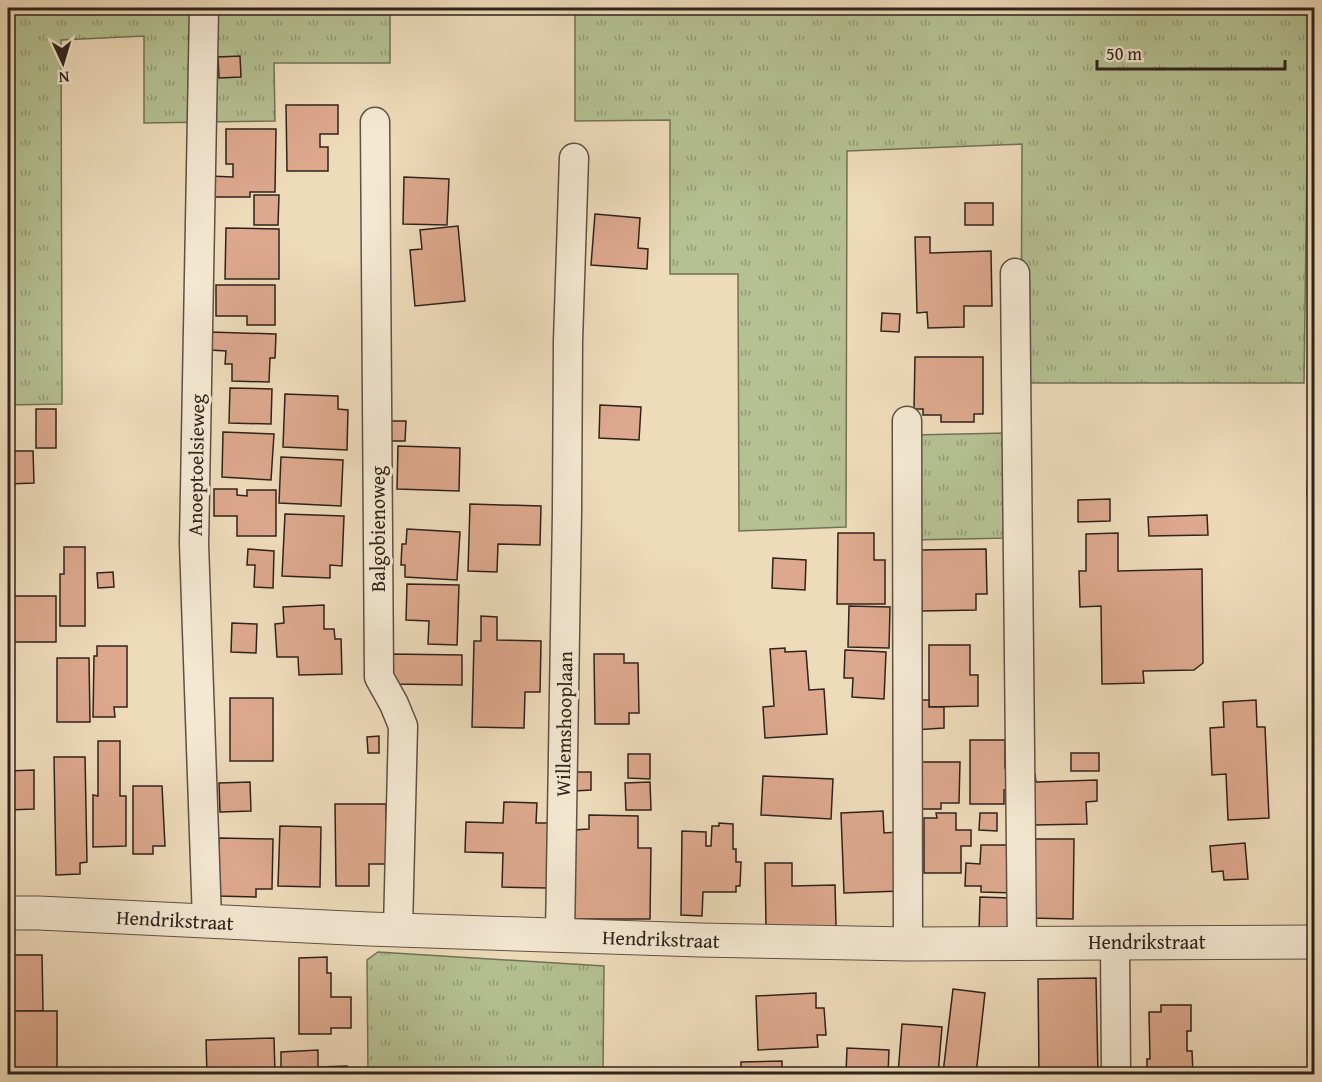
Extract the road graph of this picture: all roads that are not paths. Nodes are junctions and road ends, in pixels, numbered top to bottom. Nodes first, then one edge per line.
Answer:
1 (204, 8) edge
2 (375, 122) dead end
3 (574, 158) dead end
4 (1015, 273) dead end
5 (907, 422) dead end
6 (8, 913) edge
7 (207, 921) junction
8 (398, 929) junction
9 (560, 936) junction
10 (1115, 942) junction
11 (1314, 942) edge
12 (908, 944) junction
13 (1022, 944) junction
14 (1116, 1074) edge

1 - 7 street, Anoeptoelsieweg
2 - 8 street, Balgobienoweg
3 - 9 street, Willemshooplaan
4 - 13 street
5 - 12 street
6 - 7 street, Hendrikstraat
7 - 8 street, Hendrikstraat
8 - 9 street, Hendrikstraat
9 - 12 street, Hendrikstraat
10 - 11 street, Hendrikstraat
10 - 13 street, Hendrikstraat
10 - 14 street
12 - 13 street, Hendrikstraat

